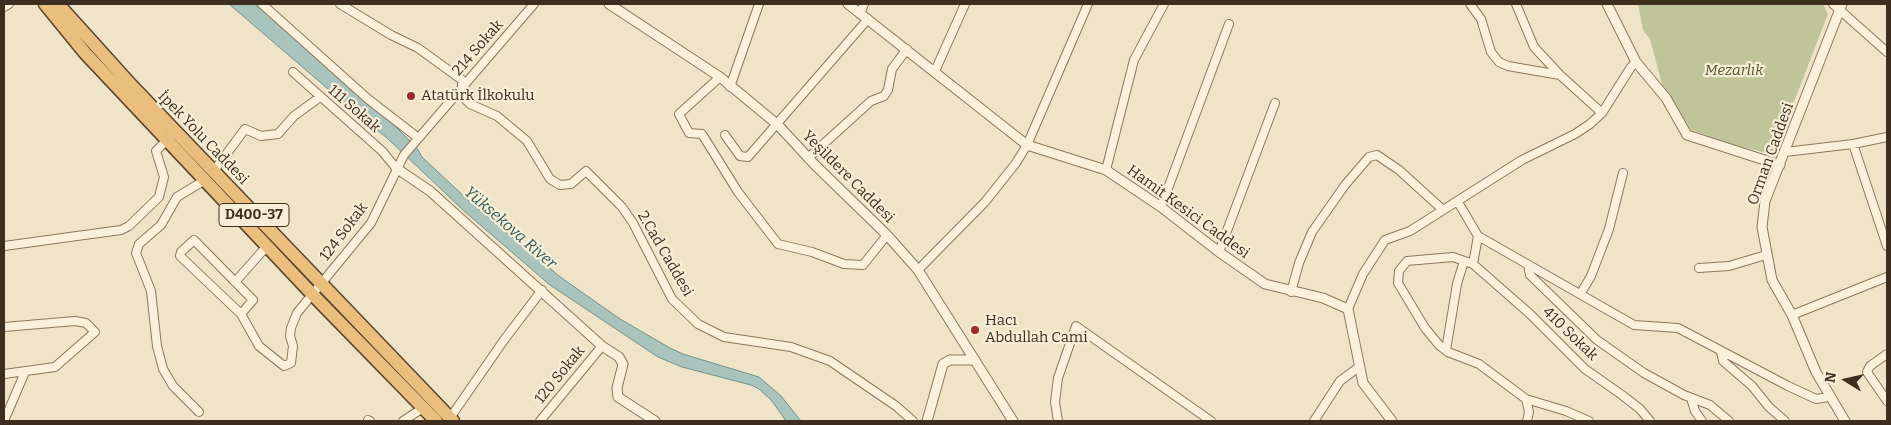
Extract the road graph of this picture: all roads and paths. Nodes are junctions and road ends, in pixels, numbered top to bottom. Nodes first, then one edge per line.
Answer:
1 (9, 4) edge
2 (44, 4) edge
3 (58, 4) edge
4 (262, 4) edge
5 (340, 4) edge
6 (534, 4) edge
7 (609, 4) edge
8 (759, 4) edge
9 (848, 4) edge
10 (864, 4) edge
11 (965, 4) edge
12 (1088, 4) edge
13 (1164, 4) edge
14 (1470, 4) edge
15 (1516, 4) edge
16 (1607, 4) edge
17 (1838, 6) edge
18 (4, 7) edge
19 (860, 14) junction
20 (868, 19) junction
21 (1229, 24) dead end
22 (907, 49) junction
23 (1887, 52) edge
24 (1636, 62) junction
25 (935, 71) junction
26 (293, 72) dead end
27 (1560, 76) junction
28 (720, 77) junction
29 (730, 87) junction
30 (462, 88) junction
31 (320, 97) junction
32 (1274, 103) dead end
33 (1602, 113) junction
34 (778, 125) junction
35 (725, 135) dead end
36 (171, 136) junction
37 (1887, 138) edge
38 (415, 140) junction
39 (1853, 144) junction
40 (1027, 145) junction
41 (1786, 152) junction
42 (404, 156) joint
43 (808, 158) junction
44 (1780, 165) junction
45 (396, 168) junction
46 (1106, 170) junction
47 (1623, 173) dead end
48 (209, 176) junction
49 (1458, 202) junction
50 (1161, 207) junction
51 (1442, 209) junction
52 (887, 235) junction
53 (1478, 236) junction
54 (4, 246) edge
55 (267, 246) junction
56 (1887, 246) edge
57 (1220, 252) junction
58 (1766, 255) junction
59 (1464, 261) junction
60 (1473, 264) junction
61 (1528, 265) junction
62 (1698, 268) dead end
63 (918, 270) junction
64 (1887, 277) edge
65 (235, 282) junction
66 (317, 290) junction
67 (542, 290) junction
68 (1291, 292) junction
69 (1581, 293) junction
70 (1348, 309) junction
71 (241, 314) junction
72 (1792, 315) junction
73 (4, 327) edge
74 (602, 346) junction
75 (1446, 350) junction
76 (1721, 352) junction
77 (1887, 354) edge
78 (975, 360) junction
79 (1359, 367) junction
80 (25, 372) junction
81 (4, 374) edge
82 (1829, 397) junction
83 (1691, 398) junction
84 (1526, 399) junction
85 (1887, 401) edge
86 (423, 408) junction
87 (198, 412) dead end
88 (452, 420) edge
89 (1010, 420) edge
90 (4, 421) edge
91 (402, 421) edge
92 (436, 421) edge
93 (540, 421) edge
94 (655, 421) edge
95 (913, 421) edge
96 (926, 421) edge
97 (1058, 421) edge
98 (1211, 421) edge
99 (1314, 421) edge
100 (1392, 421) edge
101 (1527, 421) edge
102 (1589, 421) edge
103 (1650, 421) edge
104 (1702, 421) edge
105 (1729, 421) edge
106 (1785, 421) edge
107 (1845, 421) edge

1 - 18 street
2 - 36 highway, İpek Yolu Caddesi / D400-37
3 - 36 highway, İpek Yolu Caddesi / D400-37
4 - 38 street
5 - 30 street, 2.Cad Caddesi
6 - 30 street, 214 Sokak
7 - 28 street, Yeşildere Caddesi
8 - 29 street
9 - 19 street, Hamit Kesici Caddesi
10 - 19 street
11 - 25 street
12 - 40 street
13 - 46 street
14 - 27 street
15 - 27 street
16 - 24 street
17 - 23 street
17 - 41 street, Orman Caddesi
19 - 20 street, Hamit Kesici Caddesi
20 - 22 street, Hamit Kesici Caddesi
20 - 34 street
21 - 50 street
22 - 25 street, Hamit Kesici Caddesi
22 - 43 street
24 - 33 street
24 - 44 street
25 - 40 street, Hamit Kesici Caddesi
26 - 31 street, 111 Sokak
27 - 33 street
28 - 29 street, Yeşildere Caddesi
28 - 52 street
29 - 34 street, Yeşildere Caddesi
30 - 38 street, 214 Sokak
30 - 95 street, 2.Cad Caddesi
31 - 45 street, 111 Sokak
31 - 48 street
32 - 57 street
33 - 49 street
34 - 35 street
34 - 43 street, Yeşildere Caddesi
36 - 48 highway, İpek Yolu Caddesi / D400-37
36 - 54 street
37 - 39 street
38 - 42 street, 214 Sokak
39 - 41 street
39 - 56 street
40 - 46 street, Hamit Kesici Caddesi
40 - 63 street
41 - 44 street, Orman Caddesi
42 - 45 street, 124 Sokak
43 - 52 street, Yeşildere Caddesi
44 - 58 street, Orman Caddesi
45 - 66 street, 124 Sokak
45 - 67 street
46 - 50 street, Hamit Kesici Caddesi
47 - 69 street
48 - 55 highway, İpek Yolu Caddesi / D400-37
48 - 66 highway, İpek Yolu Caddesi / D400-37
48 - 87 street
49 - 51 street
49 - 53 street
50 - 57 street, Hamit Kesici Caddesi
51 - 68 street
51 - 70 street
52 - 63 street, Yeşildere Caddesi
53 - 60 street
53 - 61 street
55 - 65 street
55 - 66 highway, İpek Yolu Caddesi / D400-37
57 - 68 street, Hamit Kesici Caddesi
58 - 62 street
58 - 72 street, Orman Caddesi
59 - 60 street
59 - 75 street
59 - 75 street
60 - 103 street, 410 Sokak
61 - 69 street
61 - 83 street
63 - 78 street, Yeşildere Caddesi
64 - 72 street
65 - 71 street
65 - 71 street
66 - 71 street, 124 Sokak
66 - 86 highway, İpek Yolu Caddesi / D400-37
66 - 88 highway, İpek Yolu Caddesi / D400-37
67 - 74 street
67 - 88 street
68 - 70 street, Hamit Kesici Caddesi
69 - 76 street
70 - 79 street
72 - 82 street, Orman Caddesi
73 - 80 street
74 - 93 street, 120 Sokak
74 - 94 street
75 - 84 street
76 - 82 street
76 - 106 street
77 - 85 street
78 - 89 street, Yeşildere Caddesi
78 - 96 street
79 - 99 street
79 - 100 street
80 - 81 street
80 - 90 street
82 - 107 street, Orman Caddesi
83 - 104 street
83 - 105 street
84 - 101 street
84 - 102 street
86 - 91 street
86 - 92 highway, İpek Yolu Caddesi / D400-37
97 - 98 street

